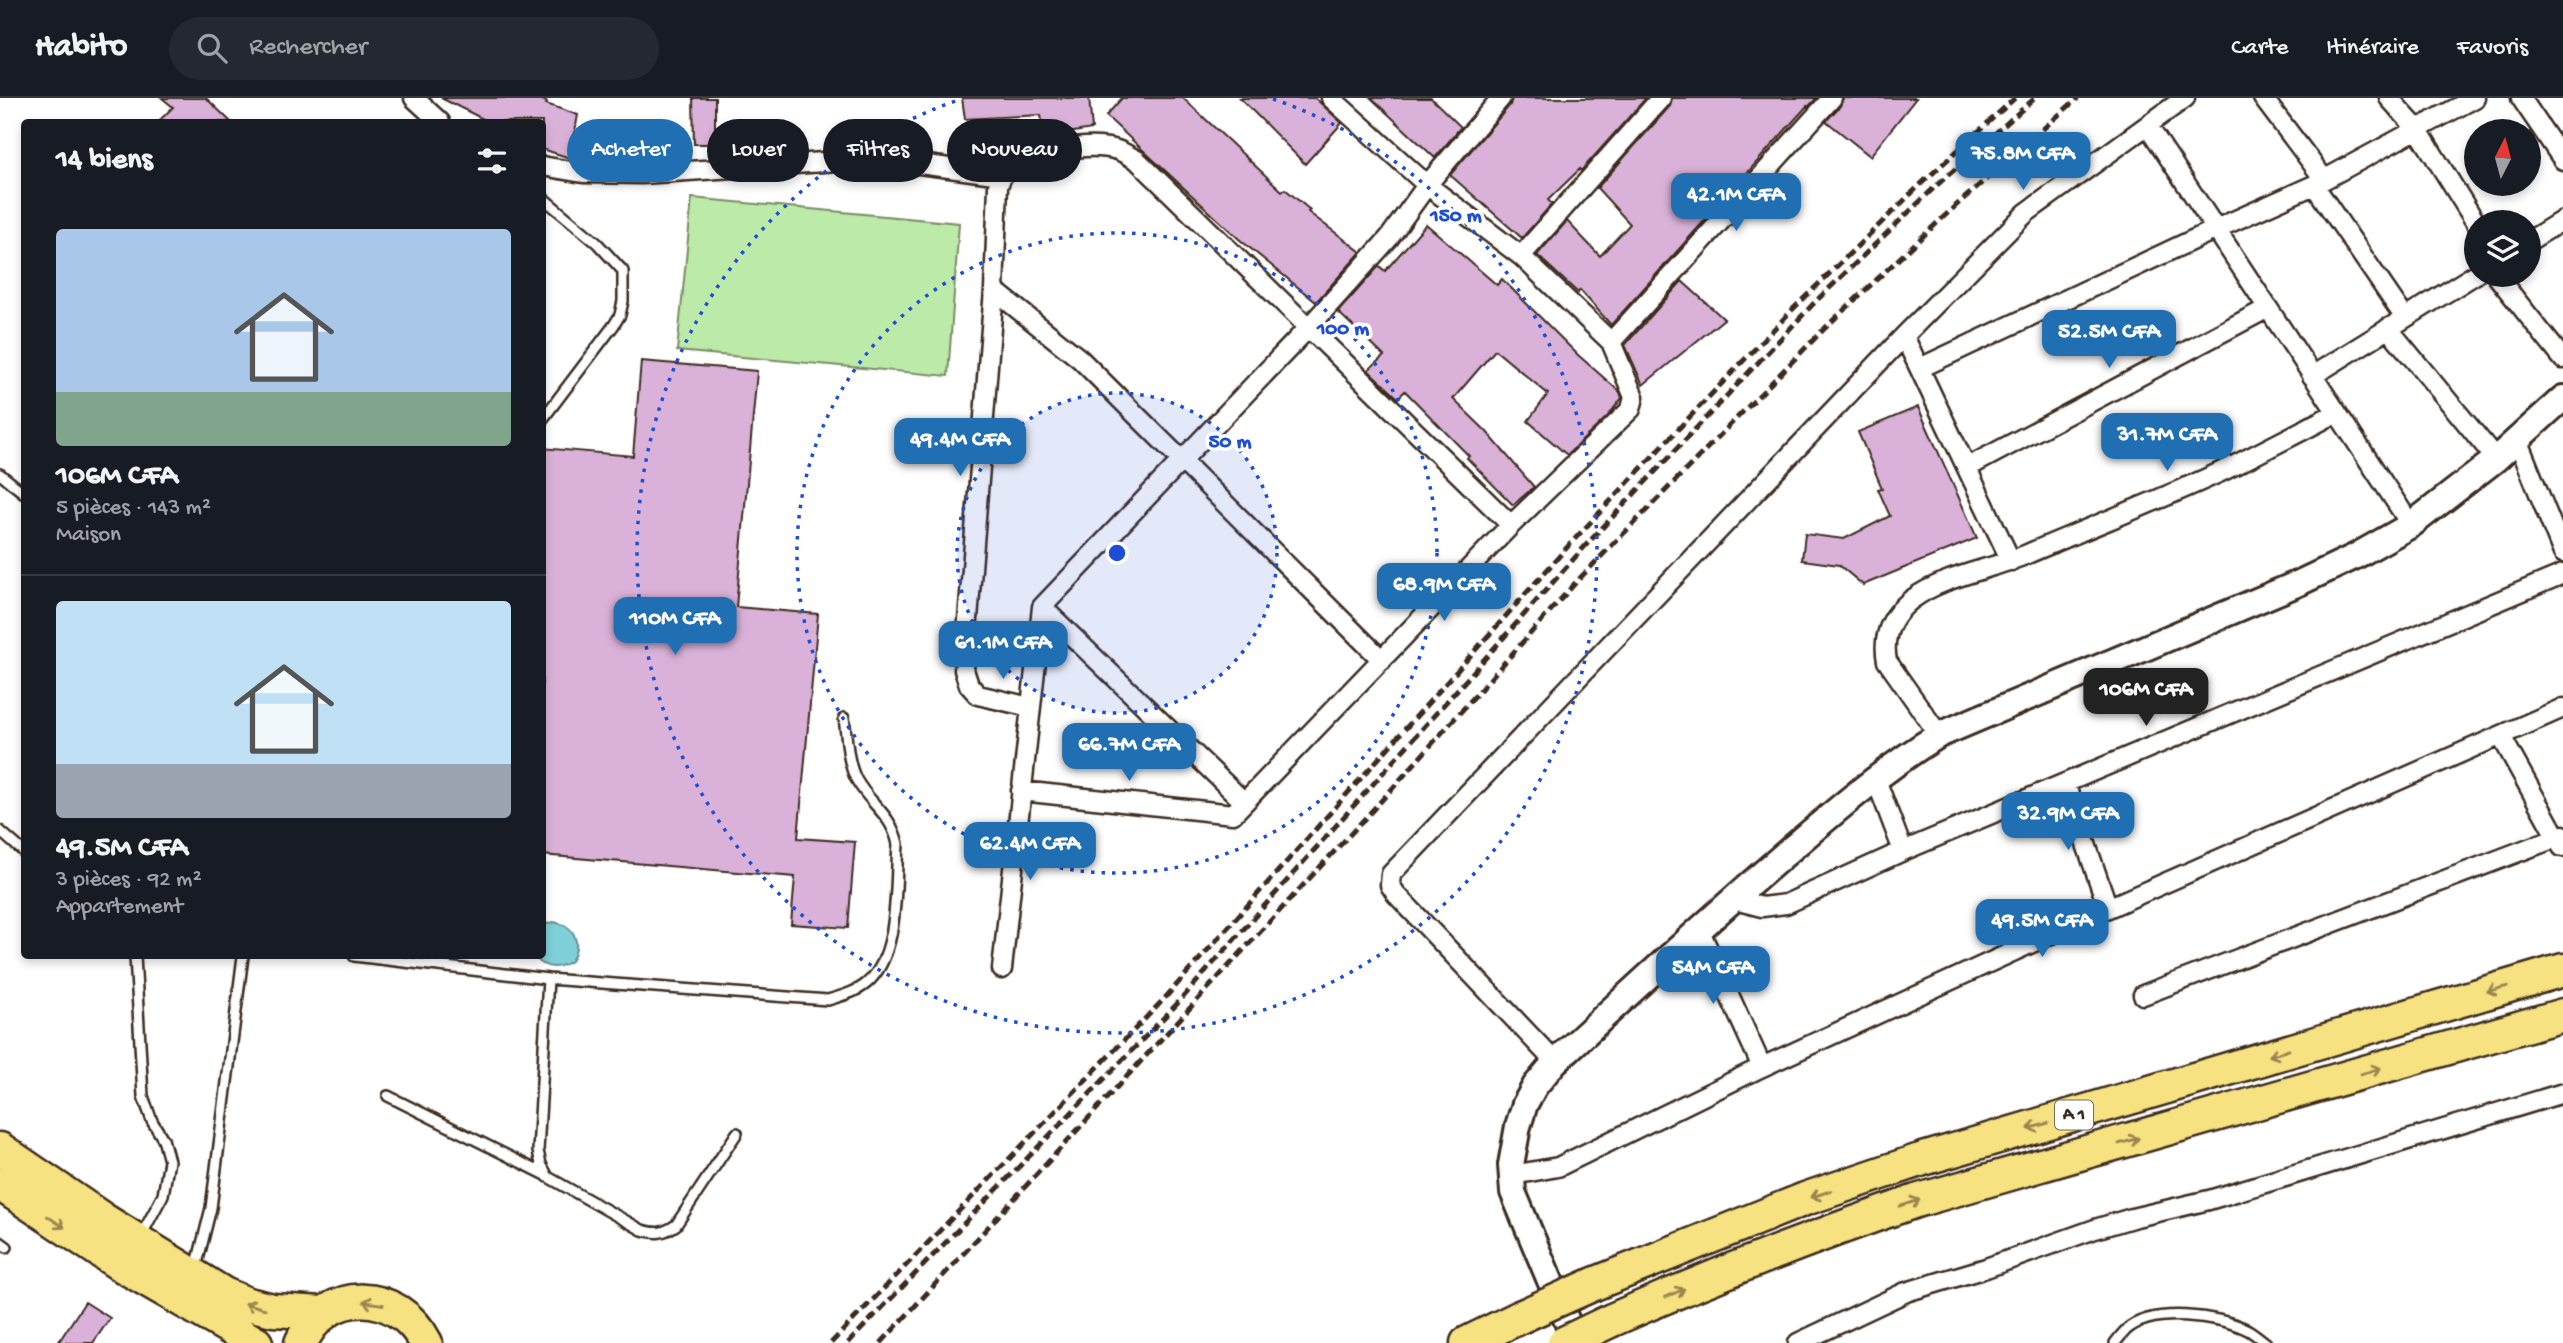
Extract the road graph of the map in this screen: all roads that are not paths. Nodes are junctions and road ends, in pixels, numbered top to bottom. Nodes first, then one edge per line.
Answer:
1 (414, 98) edge
2 (1331, 98) edge
3 (1501, 98) edge
4 (1661, 98) edge
5 (1832, 98) edge
6 (2185, 98) edge
7 (2263, 98) edge
8 (2389, 98) edge
9 (2475, 98) edge
10 (2521, 98) edge
11 (435, 119) edge
12 (2148, 125) junction
13 (2418, 130) junction
14 (1082, 149) edge
15 (2563, 160) edge
16 (546, 167) edge
17 (947, 168) edge
18 (1000, 182) edge
19 (2319, 182) junction
20 (1427, 185) junction
21 (546, 200) edge
22 (2468, 210) edge
23 (2563, 220) edge
24 (2216, 229) junction
25 (2541, 234) edge
26 (1521, 256) junction
27 (2464, 281) edge
28 (2506, 287) edge
29 (994, 290) junction
30 (2268, 308) junction
31 (2405, 318) junction
32 (1310, 327) junction
33 (2388, 328) junction
34 (1904, 336) junction
35 (1611, 342) junction
36 (2563, 359) edge
37 (1920, 368) junction
38 (2312, 376) junction
39 (2563, 398) edge
40 (2336, 413) junction
41 (546, 416) edge
42 (2517, 439) junction
43 (2496, 458) junction
44 (1182, 461) junction
45 (1968, 467) junction
46 (0, 474) edge
47 (21, 491) edge
48 (2411, 525) junction
49 (1511, 526) junction
50 (2563, 553) edge
51 (2011, 561) junction
52 (2563, 573) edge
53 (1042, 607) junction
54 (1382, 660) junction
55 (1030, 707) junction
56 (2563, 708) edge
57 (845, 718) dead end
58 (1939, 735) junction
59 (2501, 736) junction
60 (1875, 777) junction
61 (2064, 783) junction
62 (1021, 791) junction
63 (1244, 802) junction
64 (0, 831) edge
65 (2561, 840) edge
66 (21, 849) edge
67 (1903, 851) junction
68 (1731, 900) junction
69 (2108, 908) junction
70 (1699, 929) junction
71 (135, 959) edge
72 (243, 959) edge
73 (379, 959) edge
74 (1002, 969) dead end
75 (2563, 970) edge
76 (548, 979) junction
77 (2143, 995) dead end
78 (2563, 1015) edge
79 (1555, 1062) junction
80 (1762, 1067) junction
81 (2563, 1093) edge
82 (388, 1096) dead end
83 (737, 1133) dead end
84 (0, 1149) edge
85 (1512, 1175) junction
86 (548, 1177) junction
87 (0, 1184) edge
88 (138, 1241) junction
89 (194, 1277) junction
90 (323, 1313) junction
91 (426, 1342) edge
92 (256, 1343) edge
93 (301, 1343) edge
94 (1467, 1343) edge
95 (1564, 1343) edge
96 (1576, 1343) edge
97 (1798, 1343) edge
98 (2115, 1343) edge
99 (2266, 1343) edge

1 - 11 street
2 - 20 street
3 - 20 street
4 - 26 street
5 - 35 street
6 - 12 street
7 - 19 street
8 - 13 street
9 - 13 street
10 - 15 street
12 - 24 street
12 - 34 street
13 - 19 street
13 - 22 street
14 - 32 street
16 - 17 street
18 - 29 street
19 - 24 street
19 - 31 street
20 - 26 street
20 - 32 street
21 - 41 lane
23 - 25 street
24 - 30 street
24 - 37 street
26 - 35 street
27 - 31 street
28 - 36 street
29 - 44 street
29 - 55 street
30 - 38 street
30 - 45 street
31 - 33 street
32 - 44 street
32 - 49 street
33 - 38 street
33 - 43 street
34 - 37 street
34 - 79 street
35 - 49 street
37 - 45 street
38 - 40 street
39 - 42 street
40 - 48 street
40 - 51 street
42 - 43 street
42 - 50 street
43 - 48 street
44 - 53 street
44 - 54 street
45 - 51 street
46 - 47 lane
48 - 58 street
49 - 54 street
51 - 58 street
52 - 61 street
53 - 55 street
53 - 63 street
54 - 63 street
55 - 62 street
56 - 59 street
57 - 76 lane
58 - 60 street
59 - 65 street
59 - 69 street
60 - 67 street
60 - 68 street
61 - 67 street
61 - 69 street
62 - 63 street
62 - 74 street
64 - 66 lane
65 - 77 street
67 - 68 street
68 - 70 street
69 - 80 street
70 - 79 street
70 - 80 street
71 - 88 lane
72 - 89 lane
73 - 76 lane
75 -> 94 highway, A 1, bridge
76 - 86 lane
95 -> 78 highway, A 1, bridge
79 - 85 street
80 - 85 street
81 - 97 street
82 - 86 lane
83 - 86 lane
84 - 88 highway
85 - 96 street
87 -> 92 highway
88 - 89 highway
90 -> 89 highway
91 -> 90 highway
90 - 93 highway
98 - 99 lane

